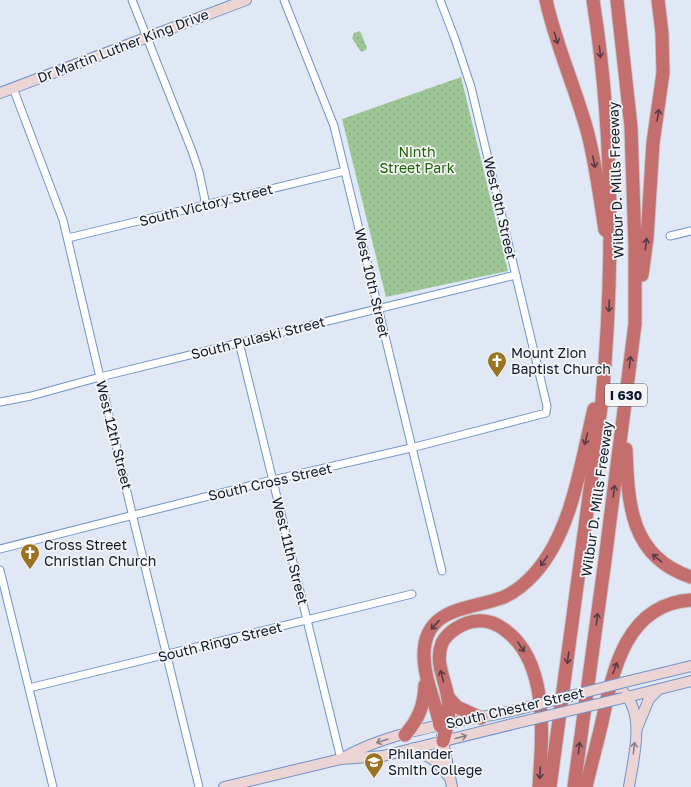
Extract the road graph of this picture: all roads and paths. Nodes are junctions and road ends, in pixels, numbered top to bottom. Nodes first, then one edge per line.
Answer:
1 (132, 0) edge
2 (246, 0) edge
3 (284, 0) edge
4 (440, 0) edge
5 (546, 0) edge
6 (593, 0) edge
7 (617, 0) edge
8 (658, 0) edge
9 (147, 37) junction
10 (13, 88) junction
11 (0, 93) edge
12 (345, 172) junction
13 (206, 205) junction
14 (691, 231) edge
15 (670, 236) dead end
16 (68, 238) junction
17 (611, 267) junction
18 (516, 275) junction
19 (378, 308) junction
20 (635, 324) junction
21 (239, 342) junction
22 (606, 361) junction
23 (100, 377) junction
24 (0, 402) edge
25 (624, 414) junction
26 (541, 416) joint
27 (411, 448) junction
28 (272, 481) junction
29 (133, 516) junction
30 (0, 550) edge
31 (0, 570) edge
32 (442, 571) dead end
33 (691, 577) edge
34 (412, 594) dead end
35 (691, 600) edge
36 (307, 620) junction
37 (168, 655) junction
38 (691, 666) edge
39 (426, 669) junction
40 (691, 681) edge
41 (29, 688) junction
42 (659, 689) junction
43 (625, 692) junction
44 (448, 697) junction
45 (481, 718) junction
46 (444, 725) junction
47 (636, 730) junction
48 (405, 735) junction
49 (443, 741) junction
50 (414, 748) junction
51 (341, 759) junction
52 (452, 783) edge
53 (53, 787) edge
54 (199, 787) edge
55 (224, 787) edge
56 (539, 787) edge
57 (550, 787) edge
58 (574, 787) edge
59 (586, 787) edge
60 (628, 787) edge

1 - 9 street
2 - 9 main road, Dr Martin Luther King Drive
3 - 12 street, West 10th Street
4 - 18 street, West 9th Street
5 -> 17 highway
6 -> 17 highway, Wilbur D. Mills Freeway / I 630
7 - 20 highway, Wilbur D. Mills Freeway / I 630
20 -> 8 highway
9 - 10 main road, Dr Martin Luther King Drive
9 - 13 street
10 - 11 main road, Dr Martin Luther King Drive
10 - 16 street, West 12th Street
12 - 13 street, South Victory Street
12 - 19 street, West 10th Street
13 - 16 street, South Victory Street
14 - 15 street
16 - 23 street, West 12th Street
17 -> 22 highway, Wilbur D. Mills Freeway / I 630
18 - 19 street, South Pulaski Street
18 - 26 street, West 9th Street
19 - 21 street, South Pulaski Street
19 - 27 street, West 10th Street
25 -> 20 highway, Wilbur D. Mills Freeway / I 630
21 - 23 street, South Pulaski Street
21 - 28 street, West 11th Street
22 -> 39 highway
22 -> 57 highway, Wilbur D. Mills Freeway / I 630
23 - 24 street, South Pulaski Street
23 - 29 street, West 12th Street
33 -> 25 highway
58 -> 25 highway, Wilbur D. Mills Freeway / I 630
26 - 27 street, South Cross Street
27 - 28 street, South Cross Street
27 - 32 street, West 10th Street
28 - 29 street, South Cross Street
28 - 36 street, West 11th Street
29 - 30 street, South Cross Street
29 - 37 street, West 12th Street
31 - 41 street
34 - 36 street, South Ringo Street
59 -> 35 highway
36 - 37 street, South Ringo Street
36 - 51 street, West 11th Street
37 - 41 street, South Ringo Street
37 - 54 street, West 12th Street
38 - 43 main road, South Chester Street
39 - 46 highway
39 - 48 highway
40 - 42 main road, South Chester Street
41 - 53 street
42 - 43 main road, South Chester Street
42 - 47 main road
43 - 45 main road, South Chester Street, bridge
43 - 47 main road
49 -> 43 main road, South Chester Street, bridge
44 - 45 highway
44 - 46 highway
44 -> 56 highway
45 - 46 main road, South Chester Street
46 - 48 main road, South Chester Street
46 - 49 highway
60 -> 47 main road
48 -> 51 main road, South Chester Street
49 - 50 main road, South Chester Street
49 - 52 main road
50 - 51 main road, South Chester Street
50 - 52 main road
51 - 55 main road, South Chester Street

